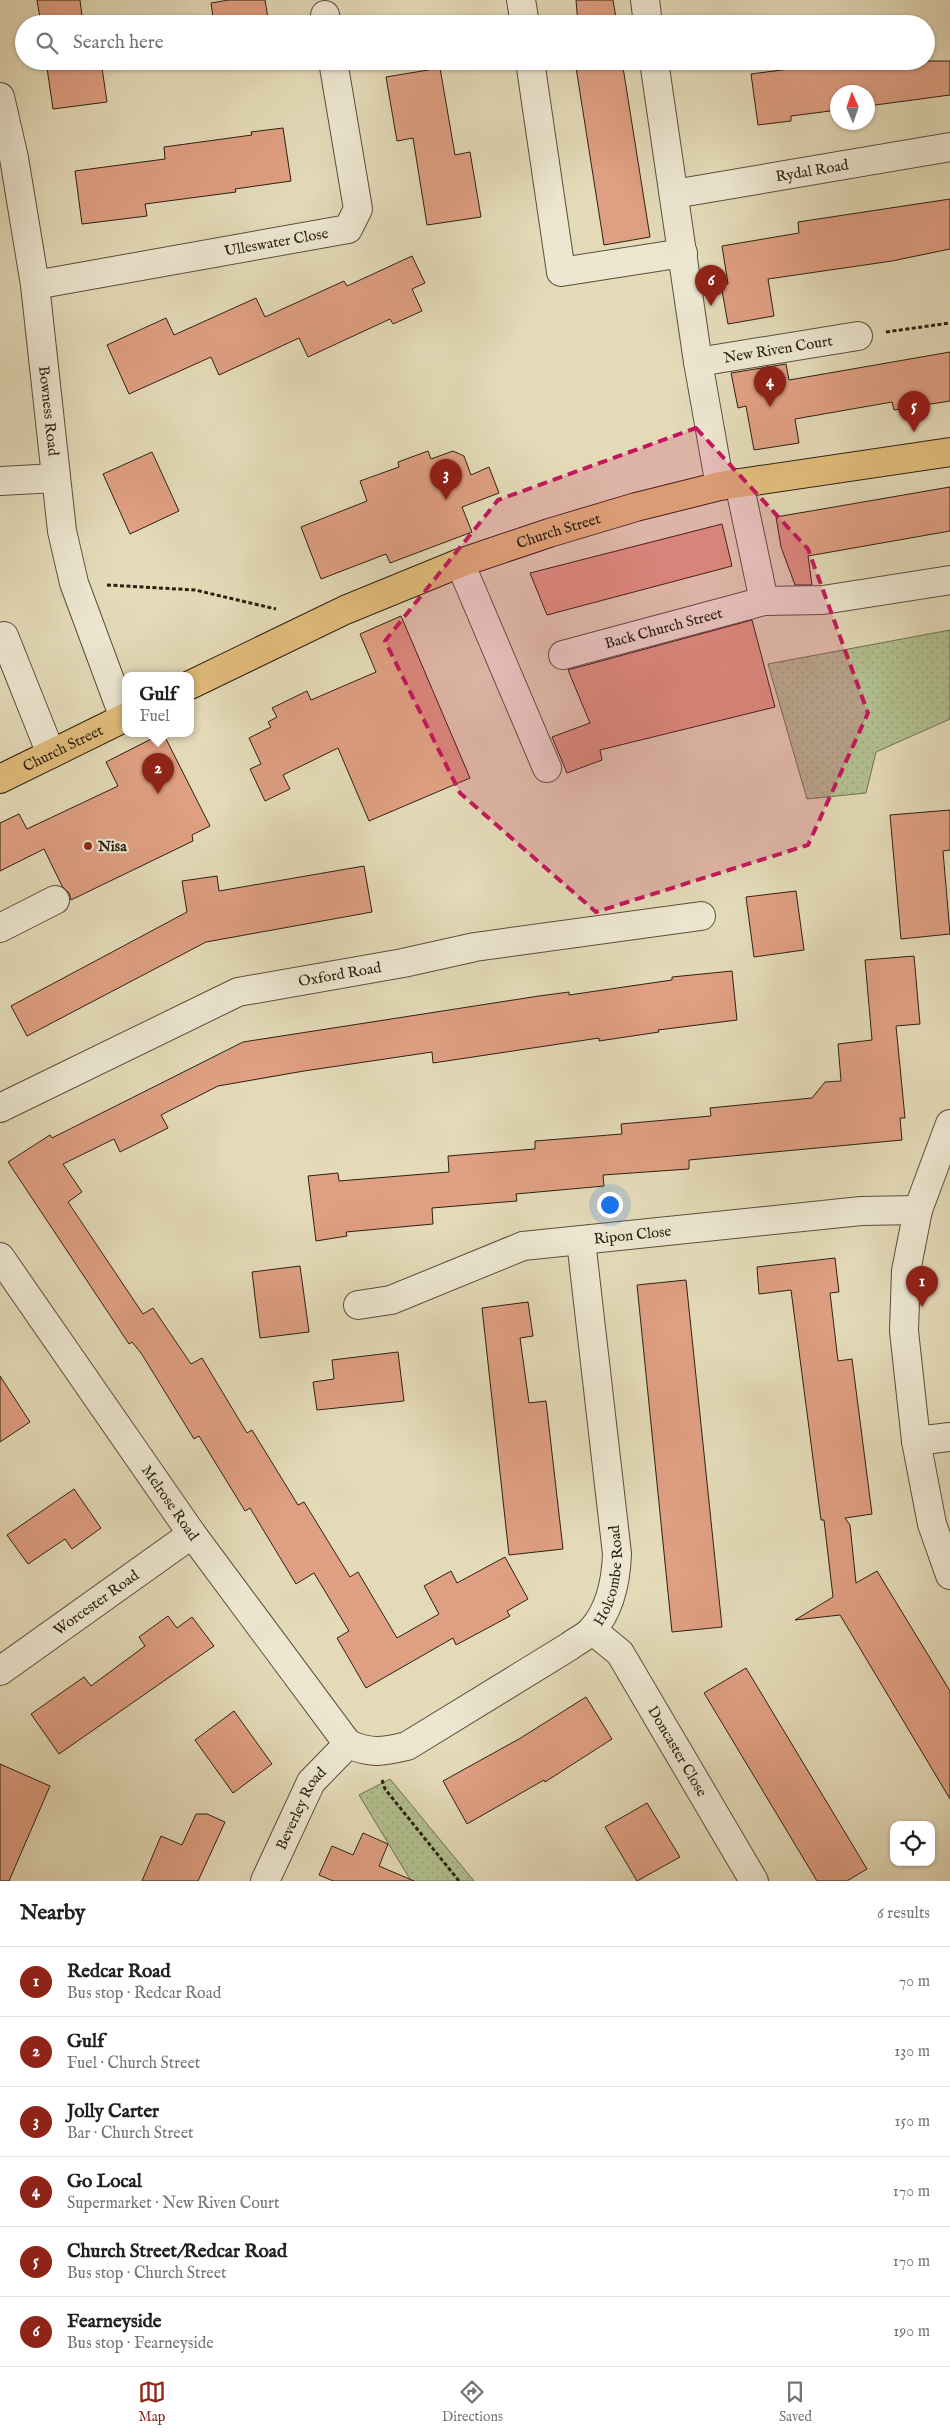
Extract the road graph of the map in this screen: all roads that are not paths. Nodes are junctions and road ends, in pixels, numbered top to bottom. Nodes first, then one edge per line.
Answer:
1 (521, 0) edge
2 (644, 0) edge
3 (524, 15) edge
4 (646, 15) edge
5 (335, 70) edge
6 (531, 70) edge
7 (655, 70) edge
8 (0, 97) edge
9 (950, 147) edge
10 (674, 194) junction
11 (683, 253) junction
12 (34, 285) junction
13 (858, 336) road end
14 (698, 362) junction
15 (950, 452) edge
16 (56, 478) junction
17 (0, 481) edge
18 (730, 485) junction
19 (460, 564) junction
20 (950, 580) edge
21 (764, 601) junction
22 (0, 638) edge
23 (563, 655) dead end
24 (194, 683) edge
25 (122, 709) edge
26 (122, 718) edge
27 (51, 754) junction
28 (547, 768) dead end
29 (0, 779) edge
30 (55, 900) dead end
31 (701, 916) dead end
32 (0, 928) edge
33 (0, 1108) edge
34 (950, 1124) edge
35 (918, 1210) junction
36 (581, 1241) junction
37 (0, 1257) edge
38 (358, 1306) dead end
39 (950, 1436) edge
40 (916, 1441) junction
41 (192, 1534) junction
42 (950, 1575) edge
43 (592, 1630) junction
44 (0, 1671) edge
45 (348, 1744) junction
46 (265, 1881) edge
47 (754, 1881) edge

1 - 3 street
2 - 4 street
5 - 12 street, Ulleswater Close
6 - 11 street
7 - 10 street
8 - 12 street, Bowness Road
9 - 10 street, Rydal Road
10 - 11 street
11 - 14 street
12 - 16 street, Bowness Road
13 - 14 street, New Riven Court
14 - 18 street
15 - 18 main road, Church Street
16 - 17 street
16 - 25 street, Bowness Road
18 - 19 main road, Church Street
18 - 21 street
19 - 24 main road, Church Street
19 - 28 street
20 - 21 street, Back Church Street
21 - 23 street, Back Church Street
22 - 27 street
26 - 27 main road, Church Street
27 - 29 main road, Church Street
30 - 32 street
31 - 33 street, Oxford Road
34 - 35 street
35 - 36 street, Ripon Close
35 - 40 street
36 - 38 street, Ripon Close
36 - 43 street, Holcombe Road
37 - 41 street, Melrose Road
39 - 40 street
40 - 42 street
41 - 44 street, Worcester Road
41 - 45 street, Melrose Road
43 - 45 street, Holcombe Road
43 - 47 street, Doncaster Close
45 - 46 street, Beverley Road

